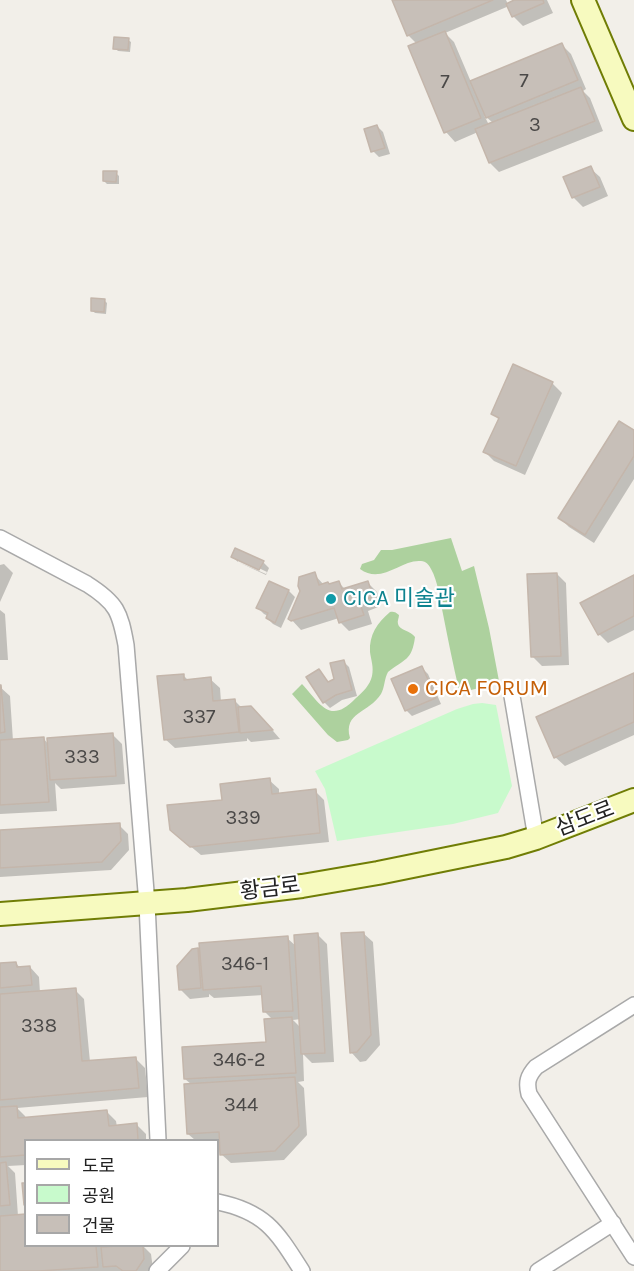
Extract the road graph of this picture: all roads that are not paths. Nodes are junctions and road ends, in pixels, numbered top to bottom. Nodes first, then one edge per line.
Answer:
1 (583, 0) edge
2 (634, 119) edge
3 (0, 538) edge
4 (511, 690) dead end
5 (634, 800) edge
6 (536, 838) junction
7 (147, 904) junction
8 (0, 914) edge
9 (634, 1005) edge
10 (158, 1139) edge
11 (219, 1204) edge
12 (613, 1223) junction
13 (163, 1247) edge
14 (180, 1247) edge
15 (634, 1257) edge
16 (157, 1271) edge
17 (302, 1271) edge
18 (538, 1271) edge

1 - 2 street
3 - 7 street
4 - 6 street
5 - 6 street, 삼도로
6 - 7 street, 황금로
7 - 8 street, 황금로
7 - 10 street
9 - 12 street
11 - 17 street
12 - 15 street
12 - 18 street
13 - 16 street
14 - 16 street

